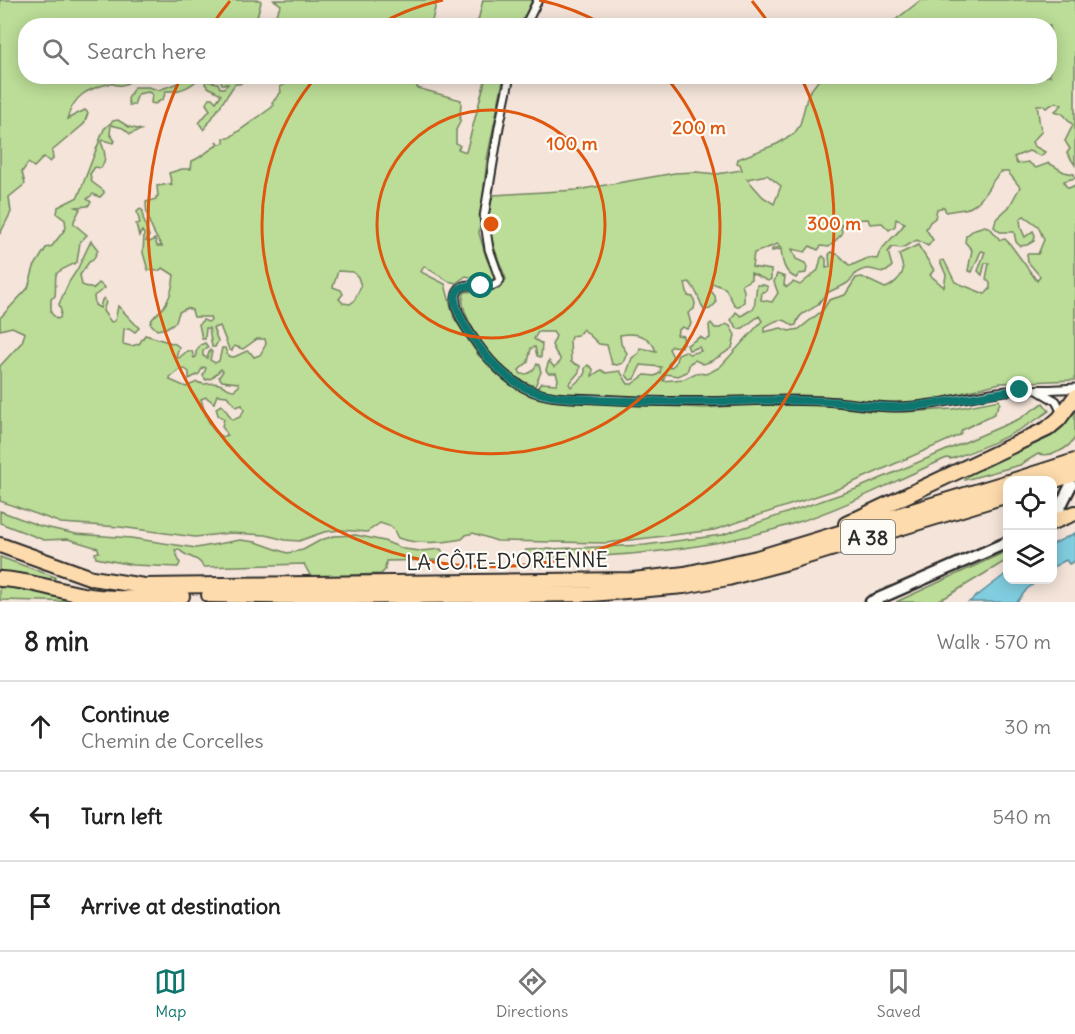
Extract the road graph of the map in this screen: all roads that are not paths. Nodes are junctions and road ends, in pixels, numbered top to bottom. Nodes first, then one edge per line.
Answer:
1 (538, 0) edge
2 (529, 18) edge
3 (508, 84) edge
4 (1075, 388) edge
5 (1036, 390) junction
6 (1075, 397) edge
7 (1063, 414) junction
8 (1067, 474) edge
9 (1049, 476) edge
10 (1003, 484) edge
11 (1003, 497) edge
12 (1057, 508) edge
13 (1075, 513) edge
14 (1057, 520) edge
15 (1003, 544) edge
16 (0, 545) edge
17 (790, 549) junction
18 (0, 553) edge
19 (0, 579) edge
20 (196, 595) junction
21 (475, 596) junction
22 (560, 602) edge
23 (871, 602) edge

1 - 2 street
3 - 5 street
4 - 5 street
5 - 7 street
6 - 7 highway
7 - 17 highway
8 - 9 highway
8 - 12 main road
10 - 17 highway, LA CÔTE-D'ORIENNE / A 38
11 - 21 highway, LA CÔTE-D'ORIENNE / A 38
13 - 14 highway
15 - 23 main road
16 - 17 highway, LA CÔTE-D'ORIENNE / A 38
18 - 20 highway, LA CÔTE-D'ORIENNE / A 38
19 - 20 highway
20 - 21 highway, LA CÔTE-D'ORIENNE / A 38
21 - 22 highway

